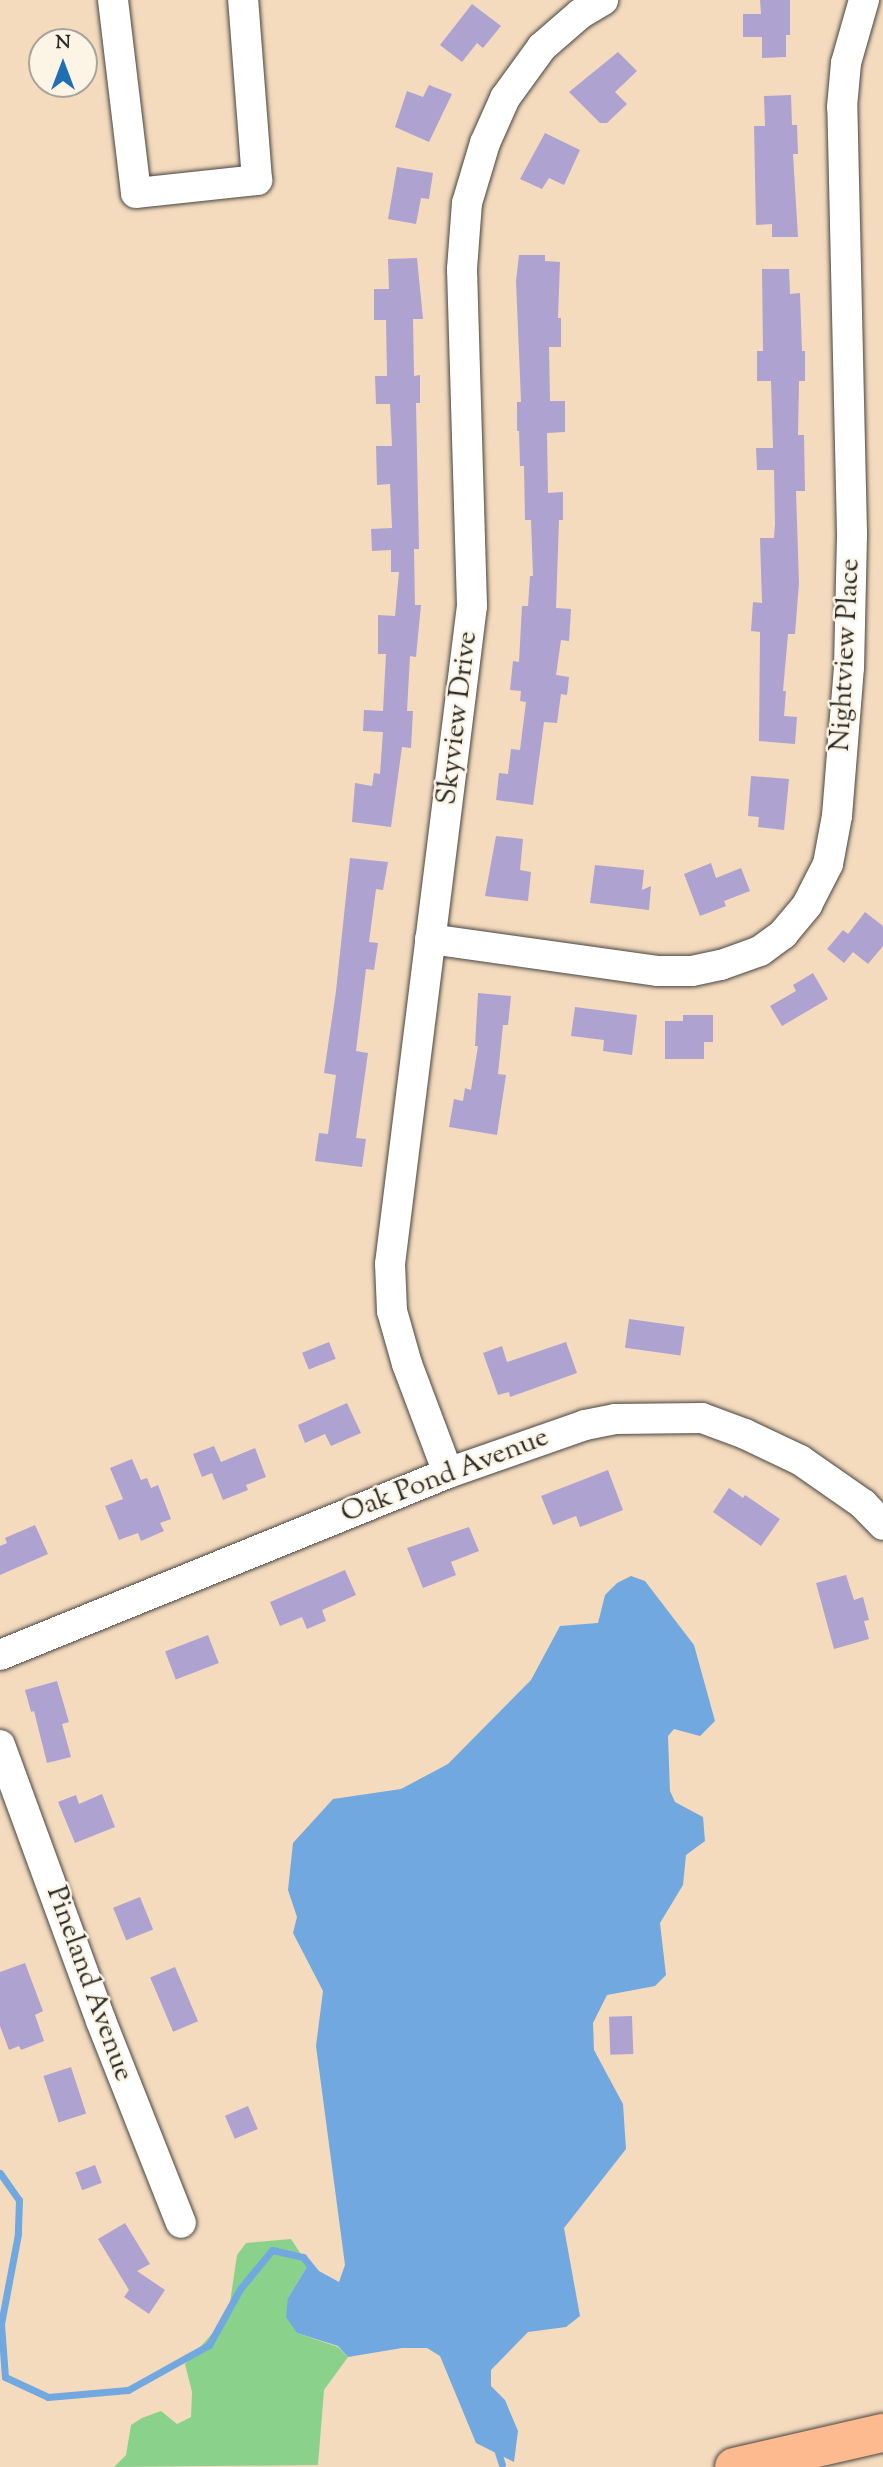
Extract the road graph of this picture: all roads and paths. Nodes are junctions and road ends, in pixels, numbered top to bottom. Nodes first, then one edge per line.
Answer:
1 (113, 0) edge
2 (243, 0) edge
3 (603, 0) edge
4 (864, 0) edge
5 (430, 939) junction
6 (448, 1473) junction
7 (883, 1525) edge
8 (0, 1655) edge
9 (0, 1745) edge
10 (181, 2223) dead end
11 (883, 2433) edge
12 (734, 2467) edge

1 - 2 street
3 - 5 street, Skyview Drive
4 - 5 street, Nightview Place
5 - 6 street, Skyview Drive
6 - 7 street, Oak Pond Avenue
6 - 8 street, Oak Pond Avenue
9 - 10 street, Pineland Avenue
11 - 12 highway

